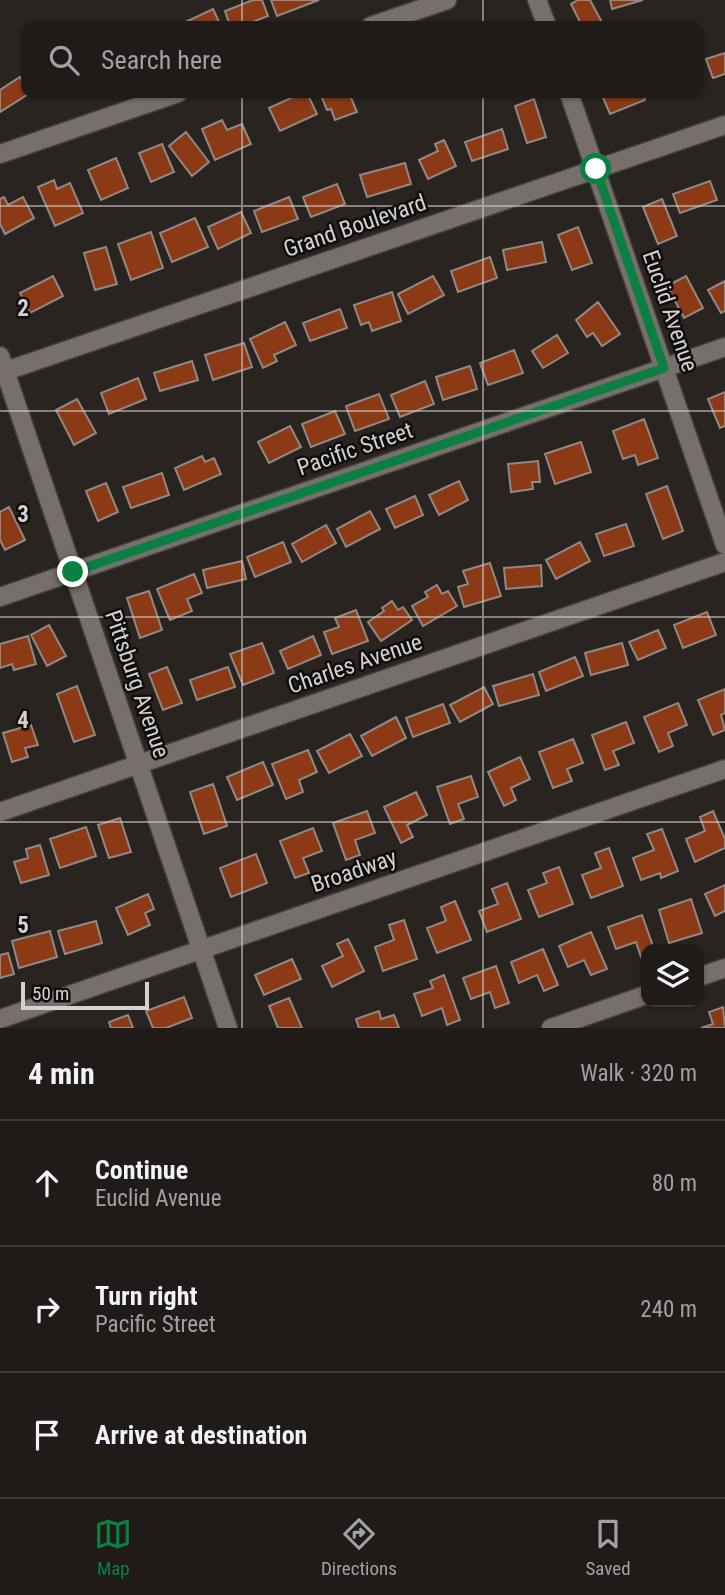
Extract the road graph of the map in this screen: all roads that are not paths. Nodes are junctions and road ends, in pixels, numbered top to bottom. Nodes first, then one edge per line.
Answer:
1 (447, 0) edge
2 (537, 0) edge
3 (386, 21) edge
4 (545, 21) edge
5 (163, 98) edge
6 (571, 98) edge
7 (725, 125) edge
8 (0, 154) edge
9 (596, 169) junction
10 (725, 347) edge
11 (2, 367) edge
12 (664, 368) junction
13 (725, 545) edge
14 (725, 562) edge
15 (73, 572) junction
16 (0, 597) edge
17 (139, 764) junction
18 (725, 769) edge
19 (0, 812) edge
20 (202, 949) junction
21 (725, 968) edge
22 (704, 975) edge
23 (641, 997) edge
24 (0, 1019) edge
25 (228, 1028) edge
26 (551, 1028) edge

1 - 3 street
2 - 4 street
5 - 8 street
6 - 9 street, Euclid Avenue
7 - 9 street, Grand Boulevard
9 - 11 street, Grand Boulevard
9 - 12 street, Euclid Avenue
10 - 12 street, Pacific Street
11 - 15 street, Pittsburg Avenue
12 - 13 street, Euclid Avenue
12 - 15 street, Pacific Street
14 - 17 street, Charles Avenue
15 - 16 street, Pacific Street
15 - 17 street, Pittsburg Avenue
17 - 19 street, Charles Avenue
17 - 20 street, Pittsburg Avenue
18 - 20 street, Broadway
20 - 24 street, Broadway
20 - 25 street, Pittsburg Avenue
21 - 22 street
23 - 26 street

